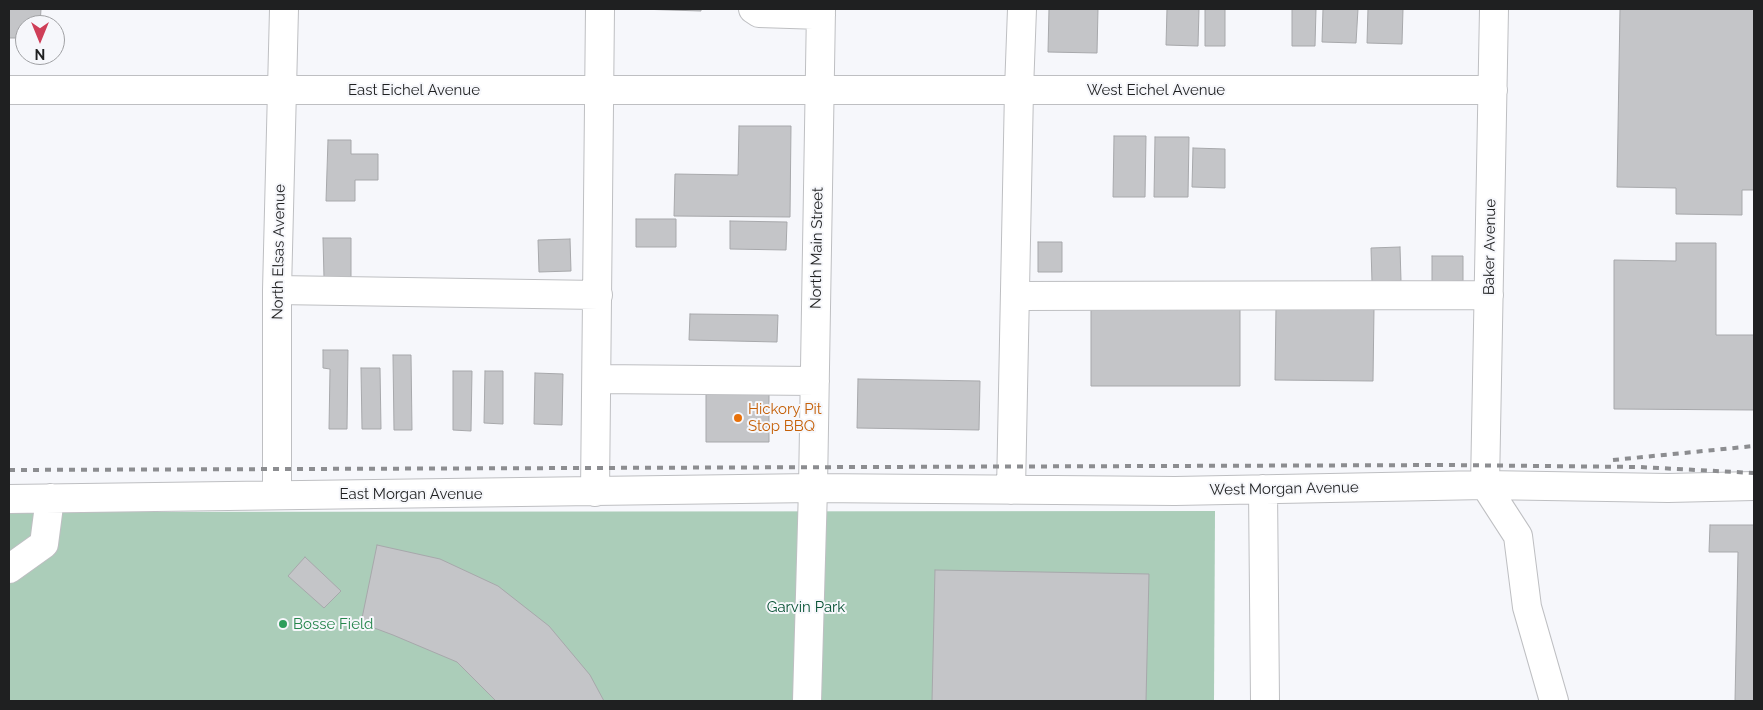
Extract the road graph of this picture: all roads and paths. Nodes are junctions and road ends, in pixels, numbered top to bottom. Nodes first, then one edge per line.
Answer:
1 (284, 9) edge
2 (600, 9) edge
3 (753, 9) edge
4 (1022, 9) edge
5 (1494, 9) edge
6 (821, 12) edge
7 (9, 90) edge
8 (282, 90) junction
9 (599, 90) junction
10 (819, 90) junction
11 (1019, 90) junction
12 (1493, 90) junction
13 (277, 290) junction
14 (598, 295) junction
15 (1489, 295) junction
16 (1015, 296) junction
17 (597, 378) junction
18 (814, 381) junction
19 (1485, 486) junction
20 (1754, 486) edge
21 (813, 488) junction
22 (1011, 490) junction
23 (1263, 490) junction
24 (595, 492) junction
25 (277, 494) junction
26 (50, 498) junction
27 (9, 499) edge
28 (9, 569) edge
29 (807, 701) edge
30 (1265, 701) edge
31 (1554, 701) edge

1 - 8 street, North Elsas Avenue
2 - 9 street
3 - 6 street
4 - 11 street
5 - 12 street, Baker Avenue
6 - 10 street, North Main Street
7 - 8 street, East Eichel Avenue
8 - 9 street, East Eichel Avenue
8 - 13 street, North Elsas Avenue
9 - 10 street, East Eichel Avenue
9 - 14 street
10 - 11 street, West Eichel Avenue
10 - 18 street, North Main Street
11 - 12 street, West Eichel Avenue
11 - 16 street
12 - 15 street, Baker Avenue
13 - 14 street
13 - 25 street, North Elsas Avenue
14 - 17 street
15 - 16 street
15 - 19 street, Baker Avenue
16 - 22 street
17 - 18 street
17 - 24 street
18 - 21 street, North Main Street
19 - 20 street, West Morgan Avenue
19 - 23 street, West Morgan Avenue
19 - 31 street
21 - 22 street, West Morgan Avenue
21 - 24 street, East Morgan Avenue
21 - 29 street, North Main Street
22 - 23 street, West Morgan Avenue
23 - 30 street
24 - 25 street, East Morgan Avenue
25 - 26 street, East Morgan Avenue
26 - 27 street, East Morgan Avenue
26 - 28 street

